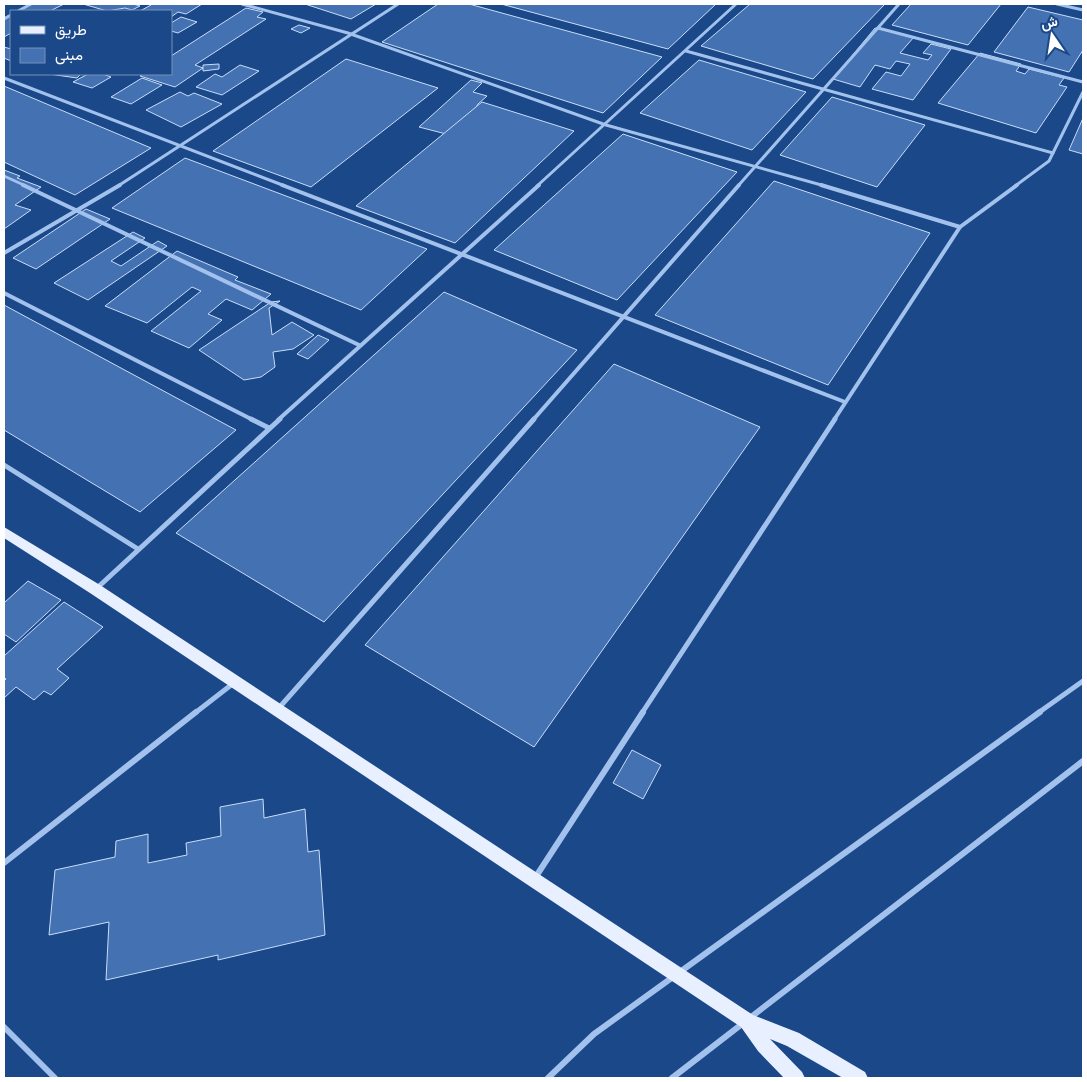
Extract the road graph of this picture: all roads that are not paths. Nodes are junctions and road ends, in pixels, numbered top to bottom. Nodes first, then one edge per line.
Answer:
1 (31, 4) edge
2 (242, 4) edge
3 (398, 4) edge
4 (736, 4) edge
5 (899, 4) edge
6 (1057, 4) edge
7 (1078, 4) edge
8 (1077, 8) junction
9 (20, 10) edge
10 (1083, 10) edge
11 (878, 28) junction
12 (348, 33) junction
13 (686, 51) junction
14 (4, 78) edge
15 (1083, 82) edge
16 (825, 88) junction
17 (1083, 92) edge
18 (606, 125) junction
19 (180, 147) junction
20 (1052, 153) junction
21 (757, 166) junction
22 (4, 176) edge
23 (78, 211) junction
24 (960, 227) junction
25 (4, 253) edge
26 (463, 254) junction
27 (4, 292) edge
28 (622, 318) junction
29 (360, 345) junction
30 (845, 402) junction
31 (269, 428) junction
32 (4, 465) edge
33 (4, 532) edge
34 (138, 549) junction
35 (95, 589) junction
36 (1083, 680) edge
37 (235, 682) junction
38 (276, 711) junction
39 (1083, 761) edge
40 (4, 863) edge
41 (533, 881) junction
42 (677, 976) junction
43 (747, 1021) junction
44 (4, 1027) edge
45 (55, 1078) edge
46 (548, 1078) edge
47 (672, 1078) edge
48 (796, 1078) edge
49 (859, 1078) edge

1 - 9 street
2 - 12 street
3 - 12 street
4 - 13 street
5 - 11 street
6 - 8 street
7 - 8 street
8 - 10 street
11 - 15 street
11 - 16 street
12 - 18 street
12 - 19 street
13 - 16 street
13 - 18 street
14 - 19 street
16 - 20 street
16 - 21 street
17 - 20 street
18 - 21 street
18 - 26 street
19 - 23 street
19 - 26 street
20 - 24 street
21 - 24 street
21 - 28 street
22 - 23 street
23 - 25 street
23 - 29 street
24 - 30 street
26 - 28 street
26 - 29 street
27 - 31 street
28 - 30 street
28 - 38 street
29 - 31 street
30 - 41 street
31 - 34 street
32 - 34 street
33 - 35 main road
34 - 35 street
35 - 37 main road
36 - 42 street
37 - 38 main road
37 - 40 street
38 - 41 main road
39 - 43 street
41 - 42 main road
42 - 43 main road
42 - 46 street
43 - 47 street
43 - 48 main road
43 - 49 main road
44 - 45 street

